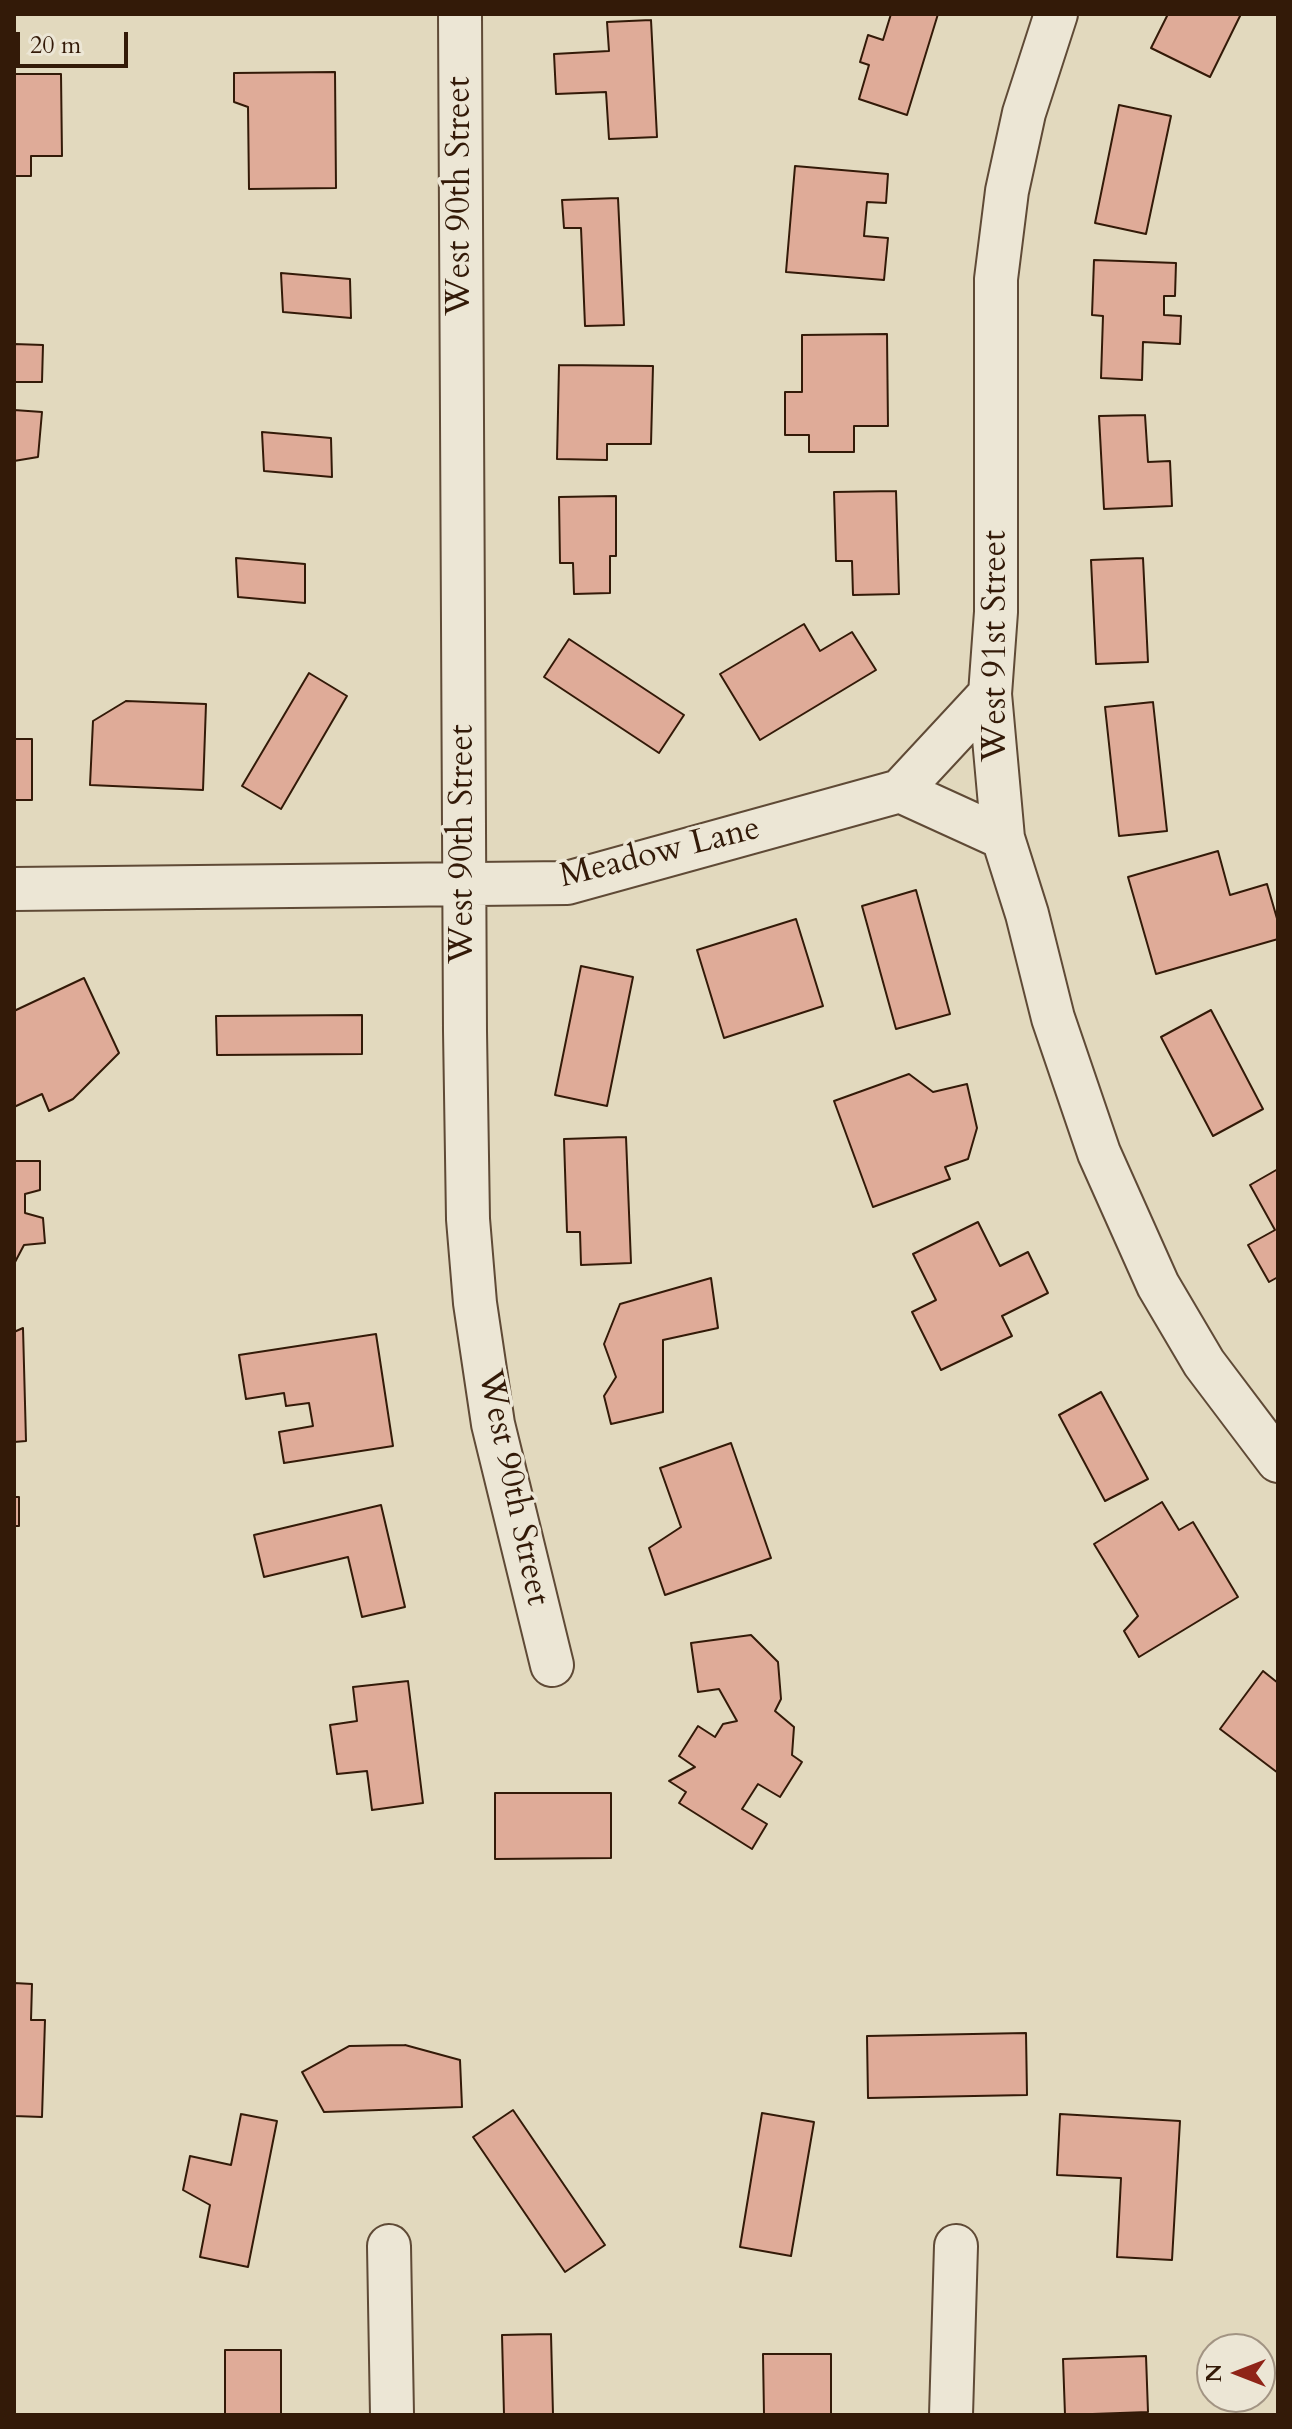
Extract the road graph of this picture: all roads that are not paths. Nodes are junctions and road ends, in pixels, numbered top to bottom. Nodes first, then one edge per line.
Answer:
1 (460, 14) edge
2 (1056, 14) edge
3 (990, 694) junction
4 (900, 791) junction
5 (1003, 838) junction
6 (465, 885) junction
7 (14, 889) edge
8 (1278, 1461) edge
9 (552, 1665) dead end
10 (389, 2246) dead end
11 (956, 2246) dead end
12 (392, 2415) edge
13 (951, 2415) edge

1 - 6 street, West 90th Street
2 - 3 street, West 91st Street
3 - 4 street
3 - 5 street, West 91st Street
4 - 5 street
4 - 6 street, Meadow Lane
5 - 8 street, West 91st Street
6 - 7 street, Meadow Lane
6 - 9 street, West 90th Street
10 - 12 street
11 - 13 street

